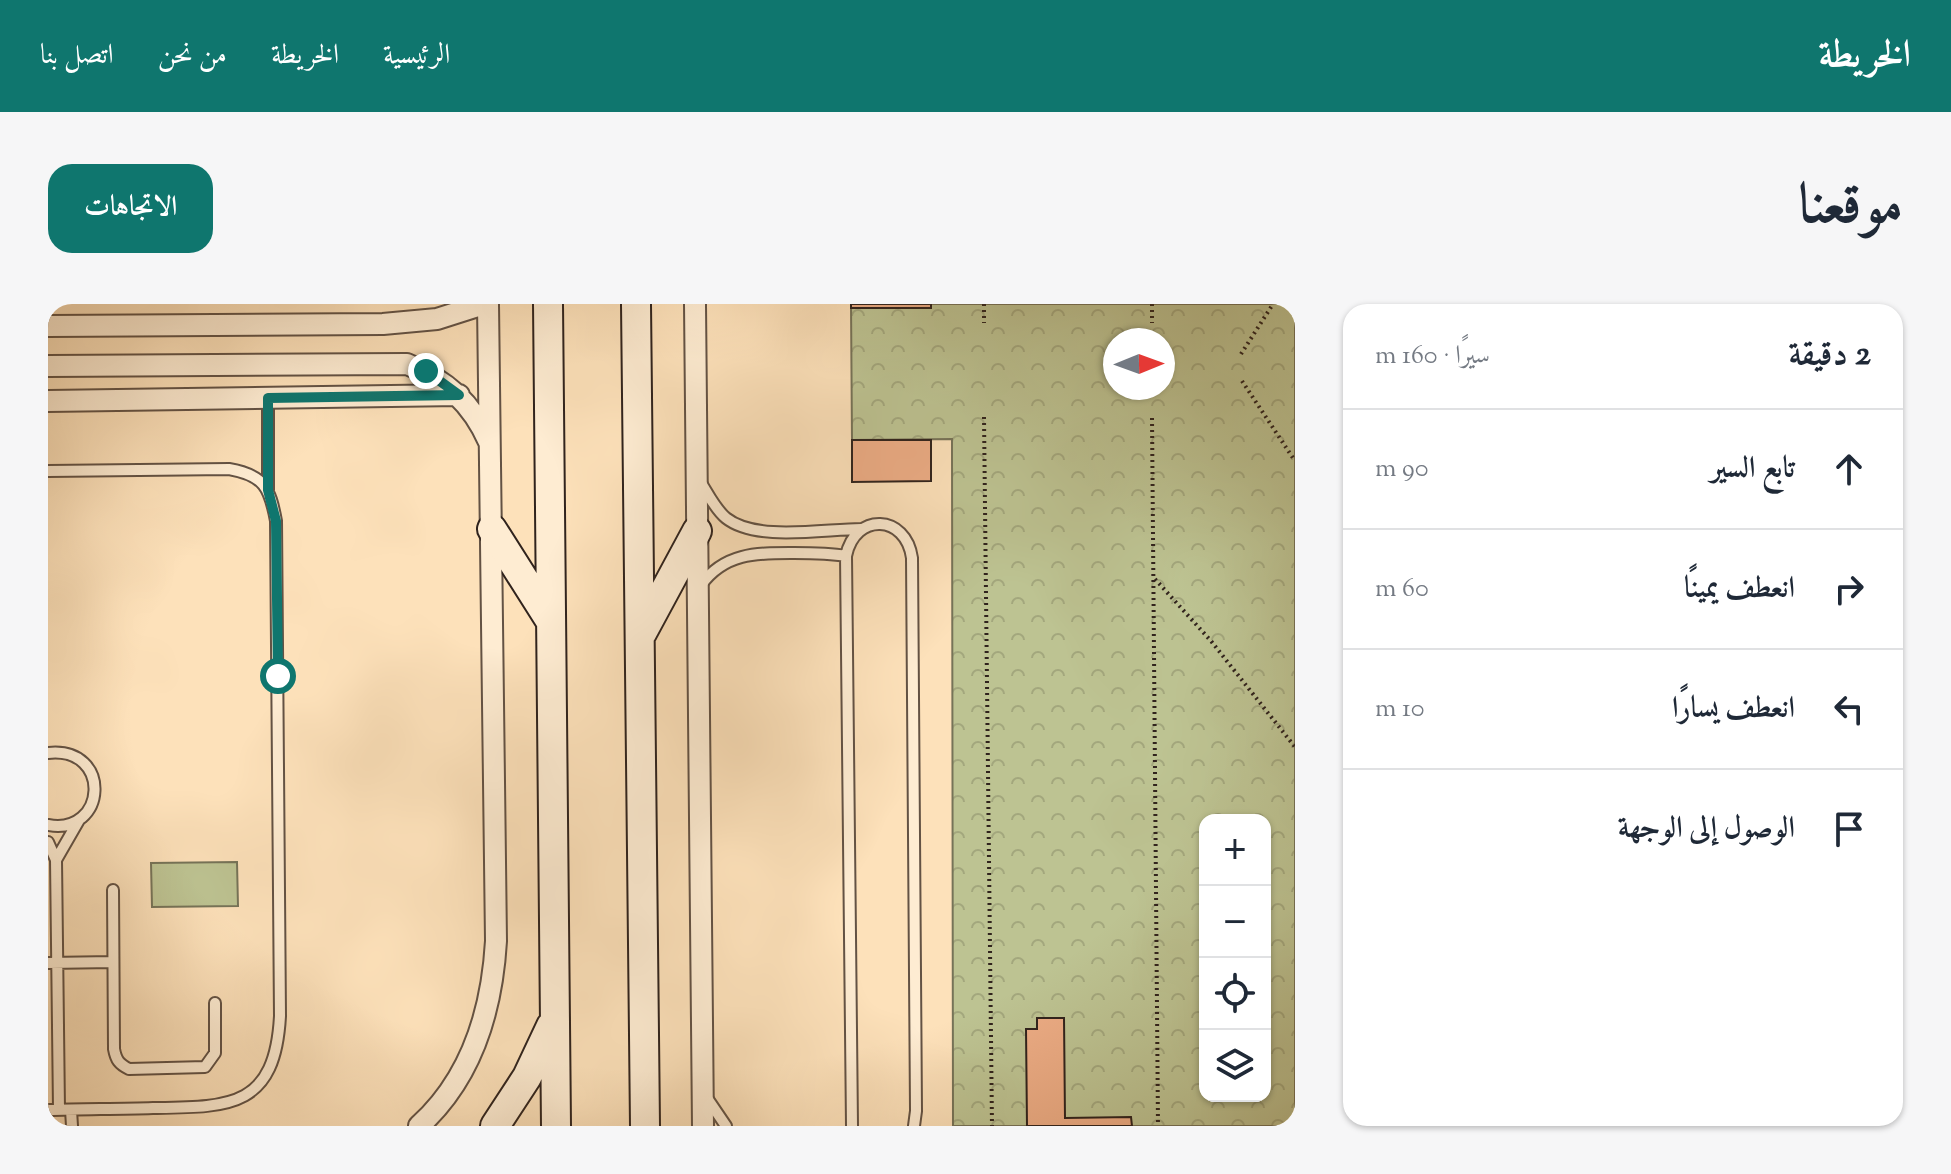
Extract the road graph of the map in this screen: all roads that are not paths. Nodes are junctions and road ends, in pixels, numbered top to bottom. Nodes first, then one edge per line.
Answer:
1 (486, 304) edge
2 (548, 304) edge
3 (636, 304) edge
4 (695, 304) edge
5 (48, 326) edge
6 (48, 366) edge
7 (459, 395) junction
8 (268, 398) junction
9 (48, 401) edge
10 (491, 447) junction
11 (48, 471) edge
12 (697, 477) junction
13 (268, 490) junction
14 (492, 529) junction
15 (861, 529) junction
16 (697, 531) junction
17 (846, 556) junction
18 (697, 589) junction
19 (551, 622) junction
20 (640, 637) junction
21 (48, 753) edge
22 (80, 819) junction
23 (48, 825) edge
24 (48, 842) edge
25 (56, 860) junction
26 (113, 890) dead end
27 (53, 962) edge
28 (113, 962) junction
29 (215, 1003) dead end
30 (555, 1018) junction
31 (703, 1092) junction
32 (53, 1110) edge
33 (71, 1110) junction
34 (72, 1126) edge
35 (419, 1126) edge
36 (495, 1126) edge
37 (556, 1126) edge
38 (645, 1126) edge
39 (703, 1126) edge
40 (726, 1126) edge
41 (852, 1126) edge
42 (914, 1126) edge

1 - 5 street
1 - 10 street
2 - 19 main road
3 - 20 main road
4 - 12 street
6 - 7 street
7 - 8 street
7 - 10 street
8 - 9 street
8 - 13 lane
10 - 14 street
11 - 13 lane
12 - 15 lane
12 - 16 street
13 - 33 lane
14 - 19 main road
14 - 35 street
15 - 17 lane
15 - 42 lane
16 - 18 street
16 - 20 main road
17 - 18 lane
17 - 41 lane
18 - 31 street
19 - 30 main road
20 - 38 main road
21 - 22 lane
22 - 23 lane
22 - 25 lane
24 - 25 lane
25 - 27 lane
26 - 28 lane
27 - 28 lane
27 - 32 lane
28 - 29 lane
30 - 36 main road
30 - 37 main road
31 - 39 street
31 - 40 lane
32 - 33 lane
33 - 34 lane

